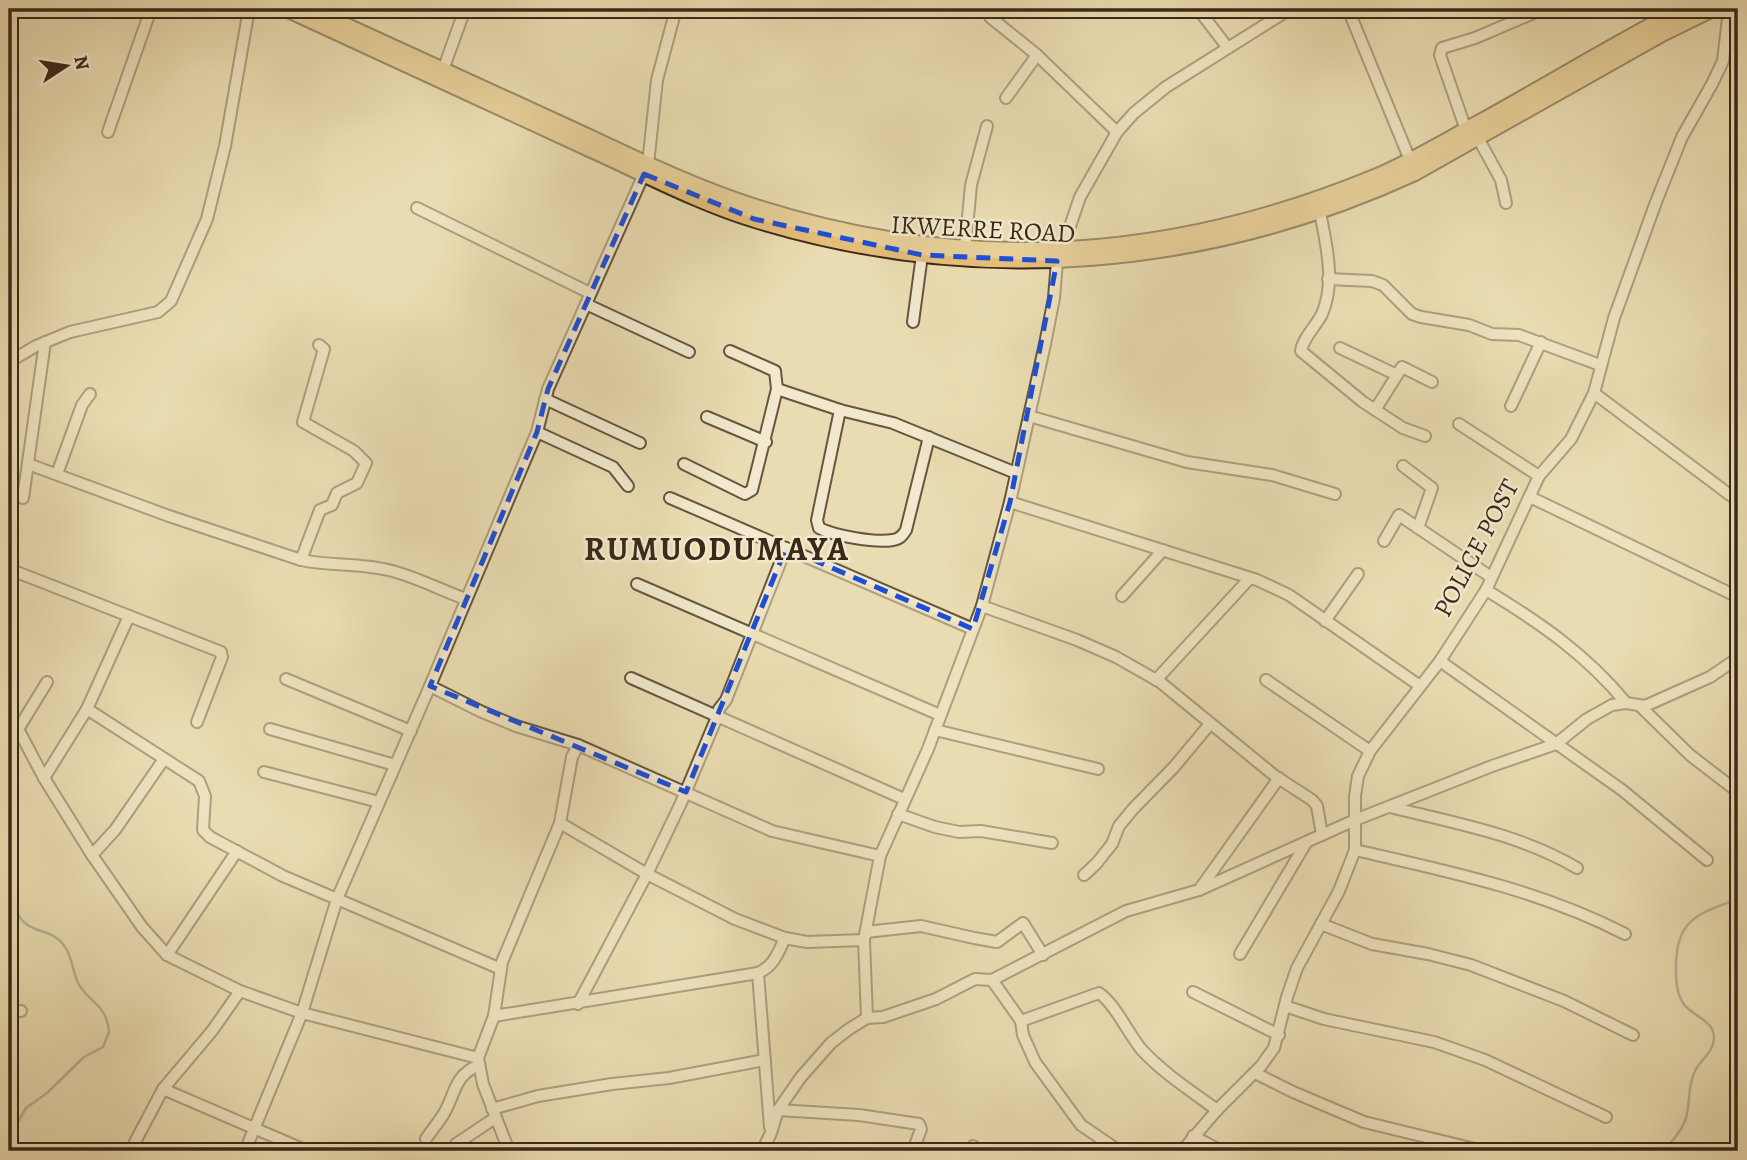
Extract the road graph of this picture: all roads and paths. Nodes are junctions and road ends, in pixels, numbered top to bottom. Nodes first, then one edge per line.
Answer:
1 (151, 9) edge
2 (249, 9) edge
3 (286, 9) edge
4 (310, 9) edge
5 (465, 9) edge
6 (676, 9) edge
7 (1198, 9) edge
8 (1290, 9) edge
9 (1348, 9) edge
10 (1543, 9) edge
11 (1682, 9) edge
12 (1713, 9) edge
13 (1729, 9) edge
14 (990, 17) dead end
15 (1228, 48) junction
16 (1037, 55) junction
17 (443, 70) junction
18 (1006, 98) dead end
19 (987, 126) dead end
20 (108, 132) dead end
21 (1117, 132) junction
22 (1472, 134) junction
23 (1410, 160) junction
24 (646, 169) junction
25 (1506, 203) dead end
26 (417, 208) dead end
27 (1320, 212) junction
28 (965, 249) junction
29 (922, 255) junction
30 (1059, 255) junction
31 (1328, 279) junction
32 (588, 298) junction
33 (913, 322) dead end
34 (45, 342) junction
35 (1541, 342) junction
36 (319, 345) dead end
37 (1340, 348) dead end
38 (730, 351) dead end
39 (689, 352) dead end
40 (9, 362) edge
41 (1600, 365) junction
42 (1397, 375) junction
43 (1433, 382) dead end
44 (777, 389) junction
45 (1594, 393) junction
46 (90, 394) dead end
47 (545, 399) junction
48 (1511, 406) dead end
49 (841, 410) junction
50 (1375, 410) junction
51 (1029, 416) junction
52 (707, 418) dead end
53 (1459, 424) dead end
54 (537, 432) junction
55 (1425, 436) dead end
56 (929, 437) junction
57 (766, 442) junction
58 (640, 443) dead end
59 (28, 464) junction
60 (684, 464) dead end
61 (1403, 466) dead end
62 (1016, 473) junction
63 (57, 474) junction
64 (1539, 476) junction
65 (628, 486) dead end
66 (1335, 494) dead end
67 (1530, 497) junction
68 (23, 498) dead end
69 (670, 498) dead end
70 (1738, 500) edge
71 (1010, 502) junction
72 (1418, 528) junction
73 (1384, 541) dead end
74 (786, 548) junction
75 (1163, 550) junction
76 (300, 560) junction
77 (9, 569) edge
78 (1358, 574) dead end
79 (1492, 577) junction
80 (1250, 578) junction
81 (637, 583) dead end
82 (1486, 590) junction
83 (1122, 596) dead end
84 (1738, 597) edge
85 (466, 599) junction
86 (982, 606) junction
87 (129, 617) junction
88 (1325, 621) junction
89 (973, 629) junction
90 (753, 633) junction
91 (1738, 658) edge
92 (1440, 661) junction
93 (631, 678) dead end
94 (286, 679) dead end
95 (1156, 680) junction
96 (1266, 680) dead end
97 (47, 682) dead end
98 (430, 686) junction
99 (1420, 686) junction
100 (1626, 704) junction
101 (1640, 706) junction
102 (87, 709) junction
103 (9, 712) edge
104 (940, 715) junction
105 (717, 717) junction
106 (197, 722) dead end
107 (1210, 724) junction
108 (270, 729) dead end
109 (934, 730) junction
110 (17, 731) junction
111 (411, 731) junction
112 (1556, 744) junction
113 (578, 745) junction
114 (1370, 751) junction
115 (164, 759) junction
116 (395, 765) junction
117 (1098, 769) dead end
118 (264, 772) dead end
119 (44, 778) junction
120 (1279, 778) junction
121 (686, 792) junction
122 (1738, 792) edge
123 (904, 799) junction
124 (379, 802) junction
125 (1390, 807) junction
126 (898, 814) junction
127 (1355, 820) junction
128 (560, 823) junction
129 (1322, 835) junction
130 (1052, 842) dead end
131 (1306, 843) junction
132 (1355, 850) junction
133 (237, 852) junction
134 (92, 855) junction
135 (880, 856) junction
136 (1707, 860) dead end
137 (1577, 868) dead end
138 (648, 874) junction
139 (1084, 875) dead end
140 (1199, 890) junction
141 (337, 899) junction
142 (1321, 925) junction
143 (1625, 934) dead end
144 (865, 936) junction
145 (785, 938) junction
146 (1240, 954) dead end
147 (167, 955) junction
148 (1044, 955) junction
149 (501, 969) junction
150 (758, 973) junction
151 (992, 980) junction
152 (240, 991) junction
153 (1193, 992) dead end
154 (578, 1004) junction
155 (1285, 1006) junction
156 (9, 1010) edge
157 (21, 1011) dead end
158 (302, 1013) junction
159 (494, 1016) junction
160 (867, 1018) junction
161 (1021, 1021) junction
162 (1279, 1035) junction
163 (1633, 1035) dead end
164 (765, 1060) junction
165 (478, 1062) junction
166 (1255, 1073) junction
167 (163, 1089) junction
168 (778, 1110) junction
169 (1217, 1110) junction
170 (494, 1114) junction
171 (1606, 1117) dead end
172 (254, 1130) junction
173 (771, 1133) junction
174 (1193, 1136) junction
175 (426, 1139) dead end
176 (135, 1142) dead end
177 (456, 1144) dead end
178 (246, 1151) edge
179 (307, 1151) edge
180 (509, 1151) edge
181 (762, 1151) edge
182 (913, 1151) edge
183 (1119, 1151) edge
184 (1182, 1151) edge
185 (1221, 1151) edge
186 (1483, 1151) edge

1 - 20 street
2 - 34 street
3 - 24 main road, IKWERRE ROAD
4 - 17 main road
5 - 17 street
6 - 24 street
7 - 15 street
8 - 15 street
9 - 23 street
10 - 22 street
11 - 22 main road
12 - 22 main road, IKWERRE ROAD
13 - 41 street, POLICE POST
14 - 16 street
15 - 21 street
16 - 18 street
16 - 21 street
17 - 24 main road
19 - 28 street
21 - 30 street
22 - 23 main road
22 - 25 street
22 - 27 main road, IKWERRE ROAD
23 - 30 main road
24 - 28 main road
24 - 29 main road, IKWERRE ROAD
24 - 32 street
26 - 32 street
27 - 30 main road, IKWERRE ROAD
27 - 31 street
28 - 30 main road
29 - 30 main road, IKWERRE ROAD
29 - 33 street
30 - 51 street
31 - 35 street
31 - 50 street
32 - 39 street
32 - 47 street
34 - 40 street
34 - 59 street
35 - 41 street
35 - 48 street
36 - 76 street
37 - 42 street
38 - 44 street
41 - 45 street, POLICE POST
42 - 43 street
42 - 50 street
44 - 49 street
44 - 57 street
45 - 64 street, POLICE POST
45 - 70 street
46 - 63 street
47 - 54 street
47 - 58 street
49 - 56 street
49 - 56 street
50 - 55 street
51 - 62 street
51 - 66 street
52 - 57 street
53 - 64 street
54 - 65 street
54 - 85 street
56 - 62 street
57 - 60 street
59 - 63 street
59 - 68 street
61 - 72 street
62 - 71 street
63 - 76 street
64 - 67 street, POLICE POST
67 - 79 street, POLICE POST
67 - 84 street
69 - 74 street
71 - 75 street
71 - 86 street
72 - 73 street
72 - 79 street
74 - 89 street
74 - 90 street
75 - 80 street
75 - 83 street
76 - 85 street
77 - 87 street
78 - 88 street
79 - 82 street, POLICE POST
80 - 88 street
80 - 95 street
81 - 90 street
82 - 92 street, POLICE POST
82 - 100 street
85 - 98 street
86 - 89 street
86 - 95 street
87 - 102 street
87 - 106 street
88 - 99 street
89 - 104 street
90 - 104 street
90 - 105 street
91 - 101 street
92 - 99 street, POLICE POST
92 - 112 street
93 - 105 street
94 - 111 street
95 - 107 street
96 - 114 street
97 - 110 street
98 - 111 street
98 - 113 street
99 - 114 street, POLICE POST
100 - 101 street
100 - 112 street
101 - 122 street
102 - 115 street
102 - 119 street
103 - 110 street
104 - 109 street
105 - 121 street
105 - 123 street
107 - 120 street
107 - 139 street
108 - 116 street
109 - 117 street
109 - 123 street
110 - 119 street
111 - 116 street
112 - 125 street
112 - 136 street
113 - 121 street
113 - 128 street
114 - 127 street, POLICE POST
115 - 133 street
115 - 134 street
116 - 124 street
118 - 124 street
119 - 134 street
120 - 129 street
120 - 140 street
121 - 135 street
121 - 138 street
123 - 126 street
124 - 141 street
125 - 127 street
125 - 137 street
126 - 130 street
126 - 135 street
127 - 129 street
127 - 132 street, POLICE POST
128 - 138 street
128 - 149 street
129 - 131 street
131 - 140 street
131 - 146 street
132 - 142 street, POLICE POST
132 - 143 street
133 - 141 street
133 - 147 street
134 - 147 street
135 - 144 street
138 - 145 street
138 - 154 street
140 - 148 street
141 - 149 street
141 - 158 street
142 - 155 street, POLICE POST
142 - 163 street
144 - 145 street
144 - 148 street
144 - 160 street
145 - 150 street
147 - 152 street
148 - 151 street
149 - 159 street
150 - 154 street
150 - 164 street
151 - 160 street
151 - 161 street
152 - 158 street
152 - 167 street
153 - 162 street
154 - 159 street
155 - 162 street, POLICE POST
155 - 171 street
156 - 157 street
158 - 165 street
158 - 172 street
159 - 165 street
160 - 168 street
161 - 169 street
161 - 183 street
162 - 166 street, POLICE POST
164 - 170 street
164 - 173 street
165 - 170 street
165 - 175 street
166 - 169 street, POLICE POST
166 - 186 street
167 - 172 street
167 - 176 street
168 - 173 street
168 - 182 street
169 - 174 street, POLICE POST
170 - 177 street
170 - 180 street
172 - 178 street
172 - 179 street
173 - 181 street
174 - 184 street, POLICE POST
174 - 185 street

